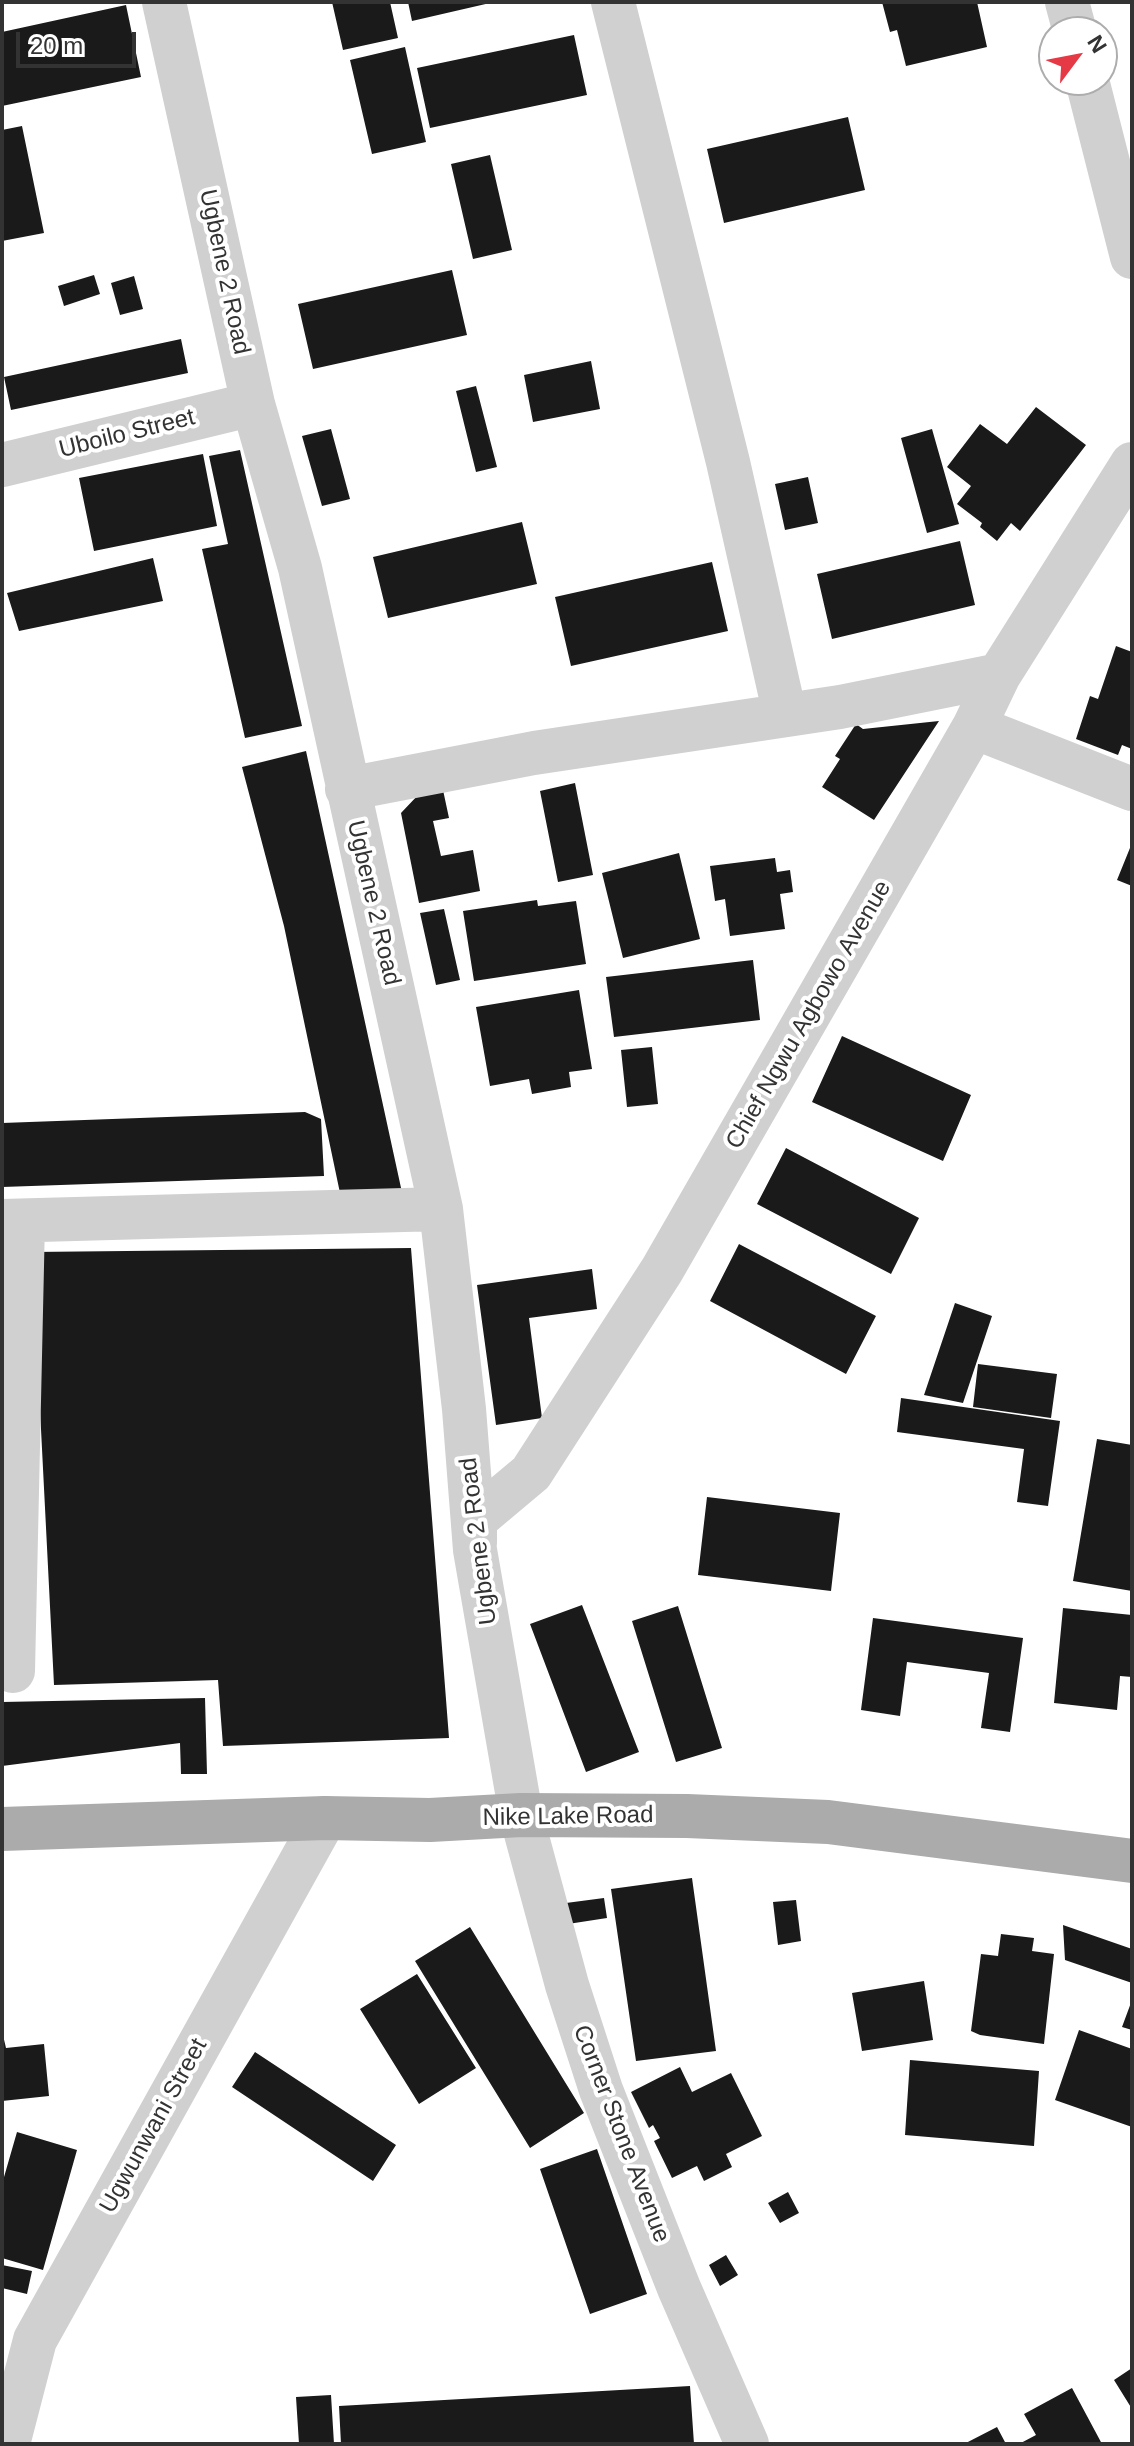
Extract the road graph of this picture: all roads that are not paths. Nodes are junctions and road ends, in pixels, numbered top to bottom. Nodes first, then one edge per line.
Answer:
1 (164, 2) edge
2 (613, 2) edge
3 (1091, 96) edge
4 (1132, 257) edge
5 (253, 404) junction
6 (1132, 464) edge
7 (2, 465) edge
8 (999, 675) junction
9 (785, 715) junction
10 (974, 727) junction
11 (347, 789) junction
12 (1132, 789) edge
13 (441, 1209) junction
14 (12, 1221) edge
15 (475, 1550) junction
16 (13, 1671) dead end
17 (521, 1815) junction
18 (325, 1818) junction
19 (2, 1829) edge
20 (1132, 1861) edge
21 (19, 2338) edge
22 (8, 2444) edge
23 (747, 2444) edge

1 - 5 street, Ugbene 2 Road
2 - 9 street
3 - 4 street
5 - 7 street, Uboilo Street
5 - 11 street, Ugbene 2 Road
6 - 8 street, Chief Ngwu Agbowo Avenue
8 - 9 street
8 - 10 street, Chief Ngwu Agbowo Avenue
9 - 11 street
10 - 12 street
10 - 15 street, Chief Ngwu Agbowo Avenue
11 - 13 street, Ugbene 2 Road
13 - 14 street
13 - 15 street, Ugbene 2 Road
14 - 16 street
15 - 17 street, Ugbene 2 Road
17 - 18 main road, Nike Lake Road
17 - 20 main road, Nike Lake Road
17 - 23 street, Corner Stone Avenue
18 - 19 main road, Nike Lake Road
18 - 21 street, Ugwunwani Street
21 - 22 street, Ugwunwani Street

